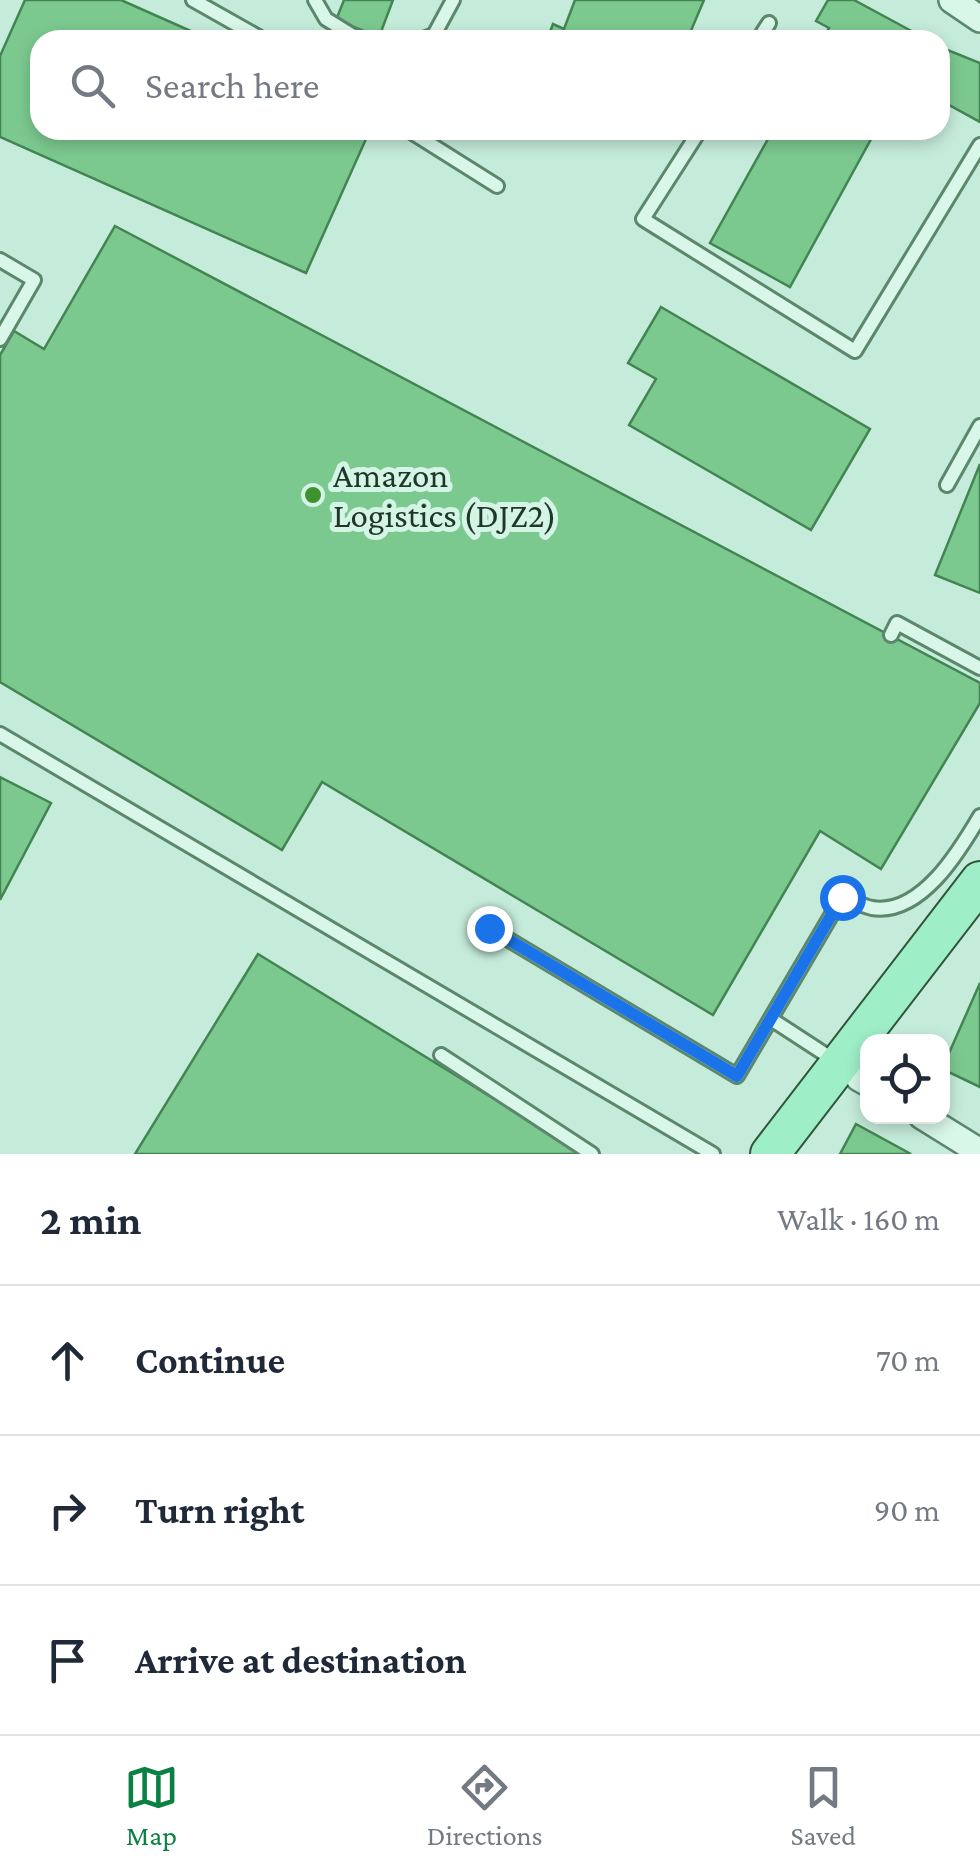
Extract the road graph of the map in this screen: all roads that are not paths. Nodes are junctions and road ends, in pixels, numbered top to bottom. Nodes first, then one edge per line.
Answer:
1 (193, 0) edge
2 (314, 0) edge
3 (453, 0) edge
4 (952, 0) edge
5 (980, 19) edge
6 (769, 23) dead end
7 (246, 30) edge
8 (345, 30) edge
9 (436, 30) edge
10 (764, 30) edge
11 (424, 140) edge
12 (694, 140) edge
13 (980, 145) edge
14 (497, 186) dead end
15 (0, 260) edge
16 (0, 338) edge
17 (980, 426) edge
18 (947, 485) dead end
19 (891, 636) dead end
20 (980, 668) edge
21 (0, 734) edge
22 (980, 816) edge
23 (980, 881) edge
24 (980, 919) edge
25 (489, 928) dead end
26 (771, 1019) junction
27 (893, 1034) edge
28 (442, 1056) dead end
29 (858, 1073) edge
30 (935, 1124) edge
31 (980, 1152) edge
32 (592, 1154) edge
33 (713, 1154) edge
34 (770, 1154) edge
35 (799, 1154) edge

1 - 7 lane
2 - 8 lane
3 - 9 lane
4 - 5 street
6 - 10 lane
11 - 14 lane
12 - 13 lane
15 - 16 lane
17 - 18 lane
19 - 20 lane
21 - 33 lane
22 - 26 lane
23 - 29 main road
24 - 27 main road
25 - 26 lane
26 - 29 lane
28 - 32 lane
29 - 34 main road
29 - 35 main road
30 - 31 street

